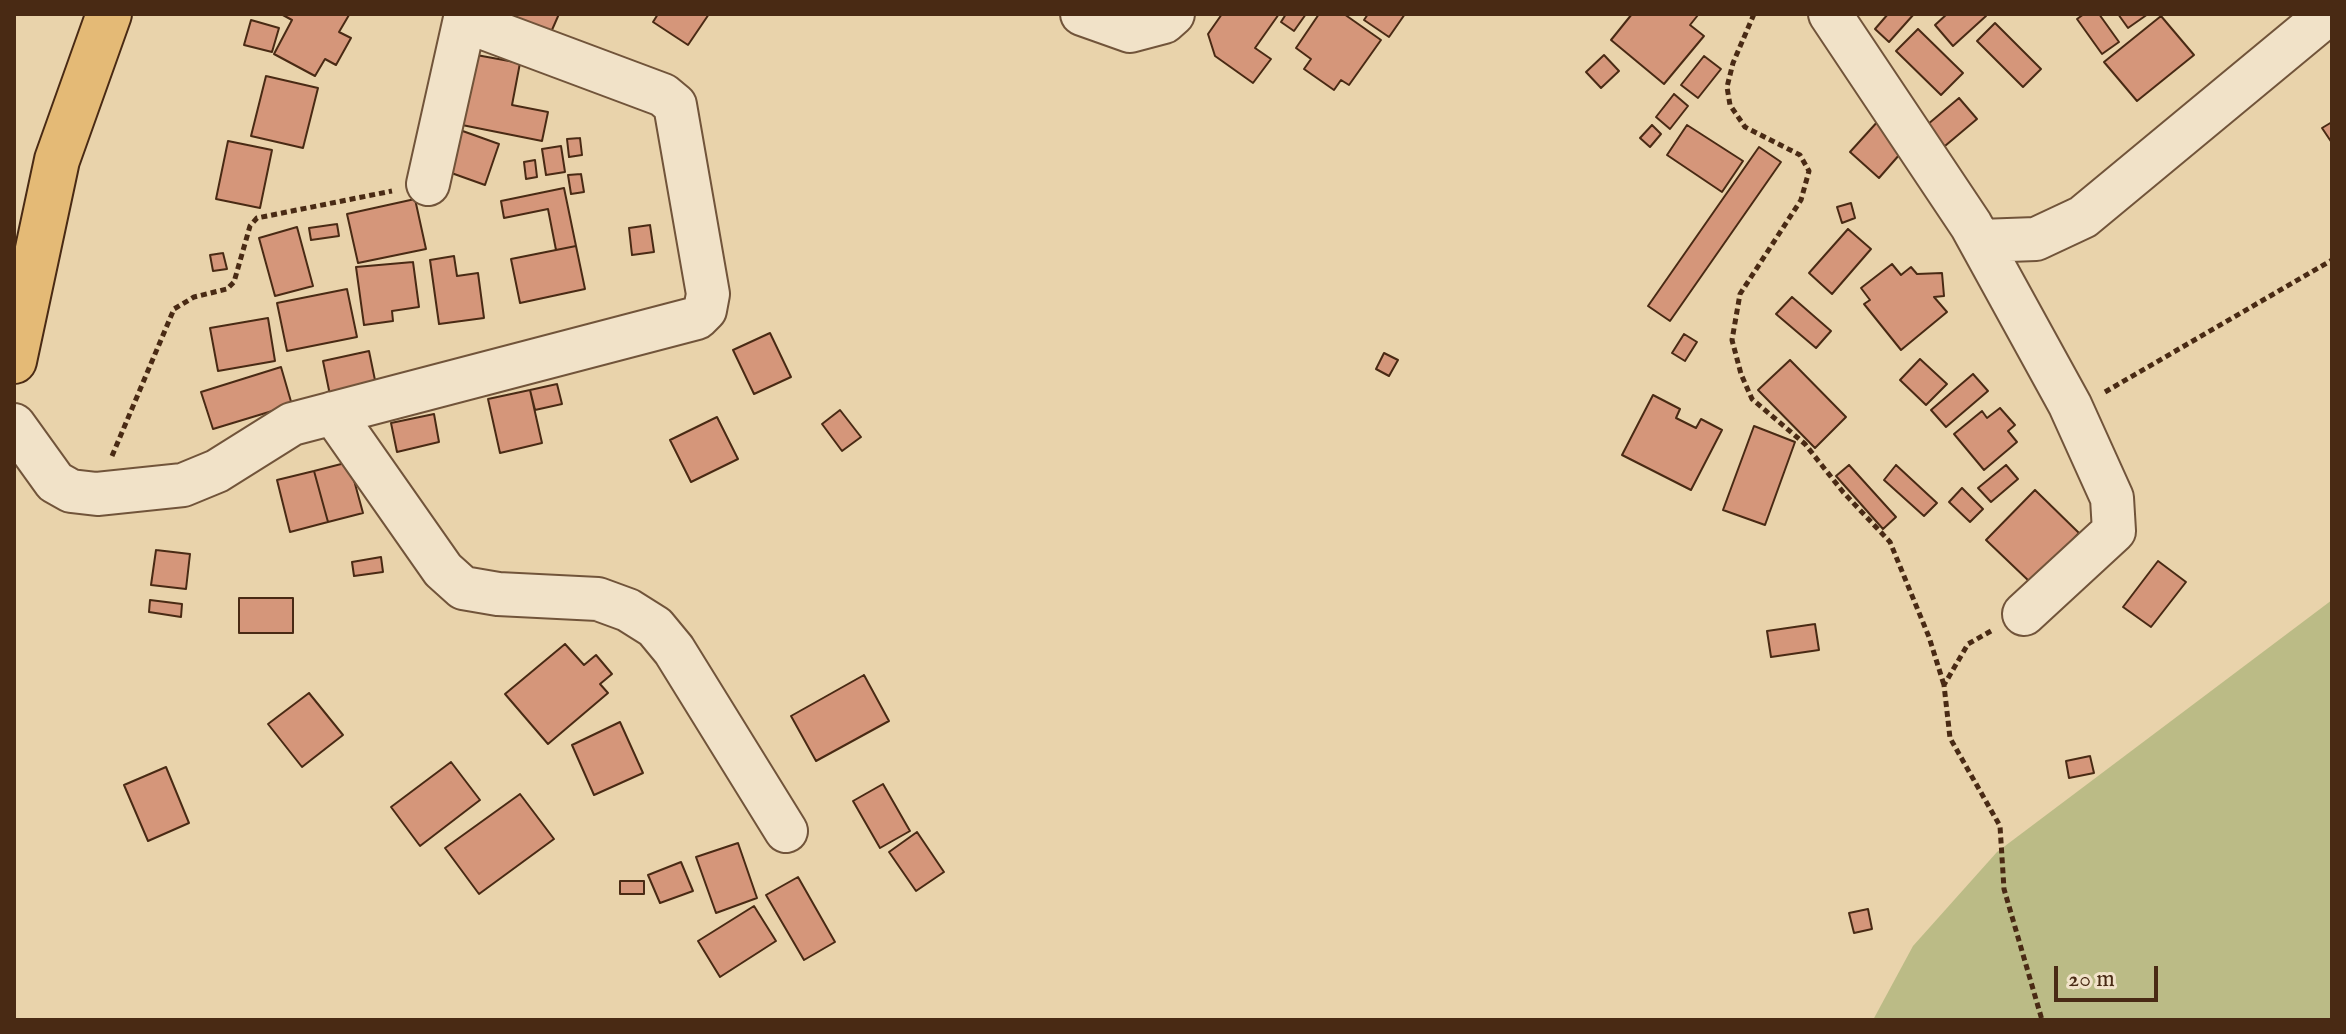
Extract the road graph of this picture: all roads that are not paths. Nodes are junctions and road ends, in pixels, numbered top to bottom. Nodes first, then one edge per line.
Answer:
1 (109, 14) edge
2 (1082, 14) edge
3 (1173, 14) edge
4 (1830, 14) edge
5 (2328, 14) edge
6 (466, 17) edge
7 (428, 184) road end
8 (1980, 241) junction
9 (14, 361) edge
10 (333, 413) junction
11 (14, 425) edge
12 (2024, 614) road end
13 (786, 831) dead end

1 - 9 highway
2 - 3 street
4 - 8 street
5 - 8 street
6 - 7 street
6 - 10 street
8 - 12 street
10 - 11 street
10 - 13 street

